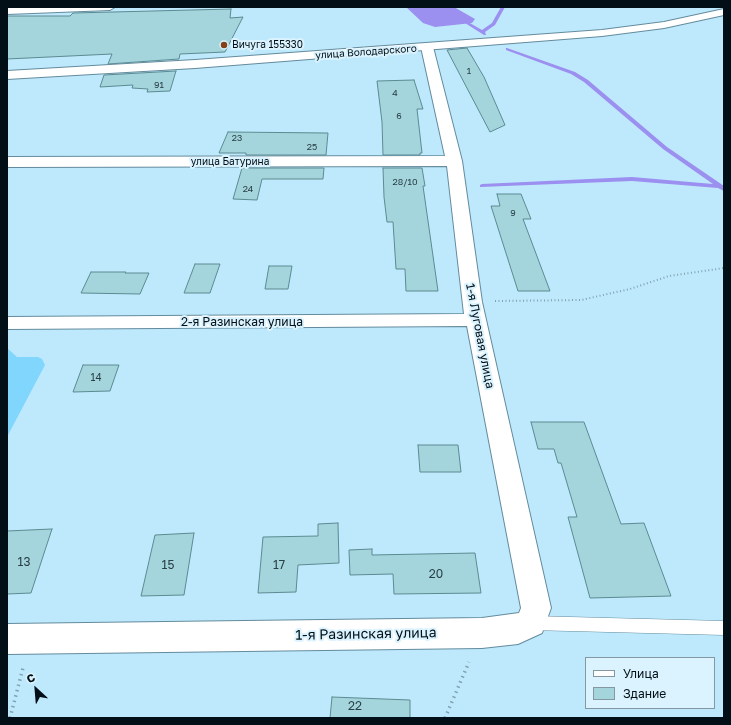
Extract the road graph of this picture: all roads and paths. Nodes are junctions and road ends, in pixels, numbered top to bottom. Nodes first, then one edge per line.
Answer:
1 (110, 7) edge
2 (7, 12) edge
3 (724, 12) edge
4 (427, 47) junction
5 (7, 75) edge
6 (454, 161) junction
7 (7, 162) edge
8 (724, 268) edge
9 (475, 311) junction
10 (7, 323) edge
11 (531, 623) junction
12 (724, 628) edge
13 (482, 633) junction
14 (19, 639) edge
15 (10, 718) edge
16 (445, 718) edge

1 - 2 street
3 - 4 street, улица Володарского
4 - 5 street, улица Володарского
4 - 6 street, 1-я Луговая улица
6 - 7 street, улица Батурина
6 - 9 street, 1-я Луговая улица
8 - 9 path
9 - 10 street, 2-я Разинская улица
9 - 11 street, 1-я Луговая улица
11 - 12 lane, 1-я Разинская улица
11 - 13 street, 1-я Разинская улица
13 - 14 street, 1-я Разинская улица
13 - 16 path
14 - 15 path

